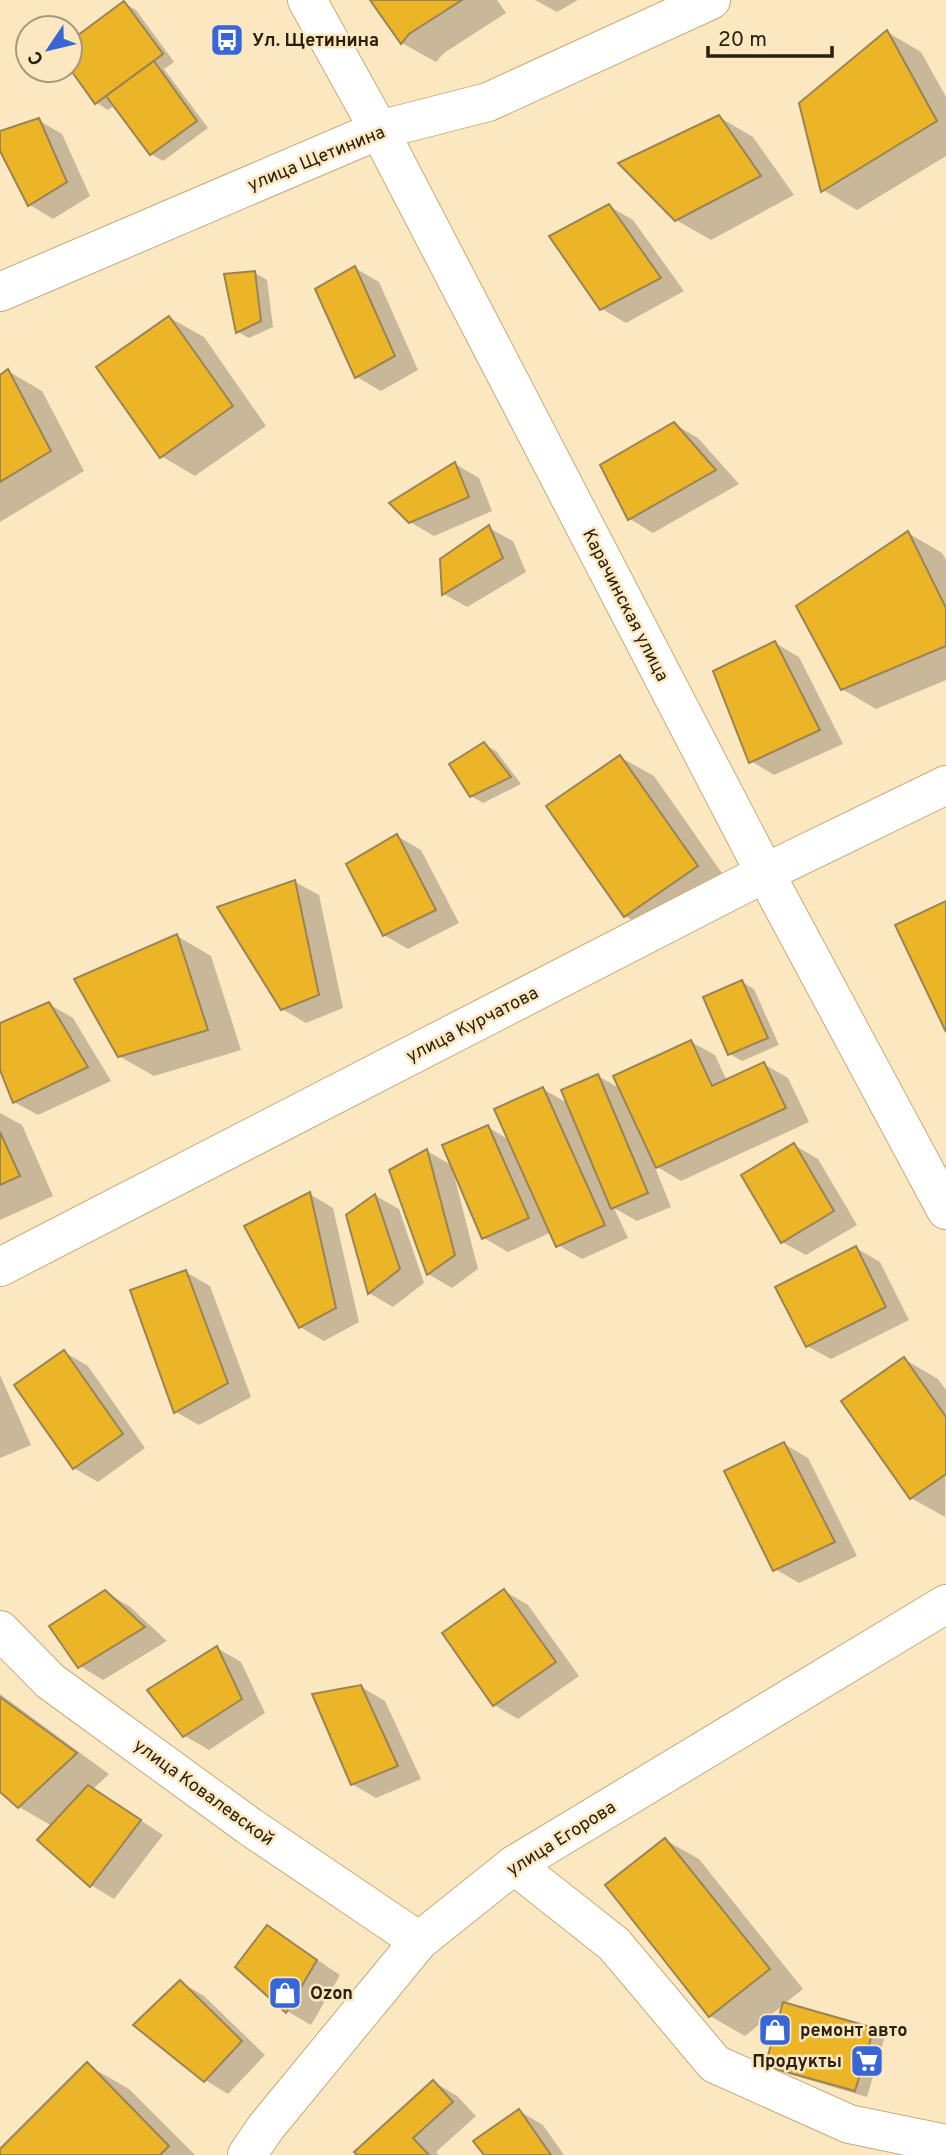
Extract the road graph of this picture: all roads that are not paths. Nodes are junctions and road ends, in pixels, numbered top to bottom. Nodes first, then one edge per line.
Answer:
1 (307, 0) edge
2 (711, 0) edge
3 (379, 130) junction
4 (0, 292) edge
5 (946, 785) edge
6 (765, 873) junction
7 (946, 1210) edge
8 (0, 1268) edge
9 (946, 1604) edge
10 (0, 1630) edge
11 (514, 1865) junction
12 (419, 1941) junction
13 (946, 2144) edge
14 (247, 2155) edge

1 - 3 street, Карачинская улица
2 - 3 street, улица Щетинина
3 - 4 street, улица Щетинина
3 - 6 street, Карачинская улица
5 - 6 street, улица Курчатова
6 - 7 street, Карачинская улица
6 - 8 street, улица Курчатова
9 - 11 street, улица Егорова
10 - 12 street, улица Ковалевской
11 - 12 street, улица Егорова
11 - 13 street
12 - 14 street, улица Егорова

